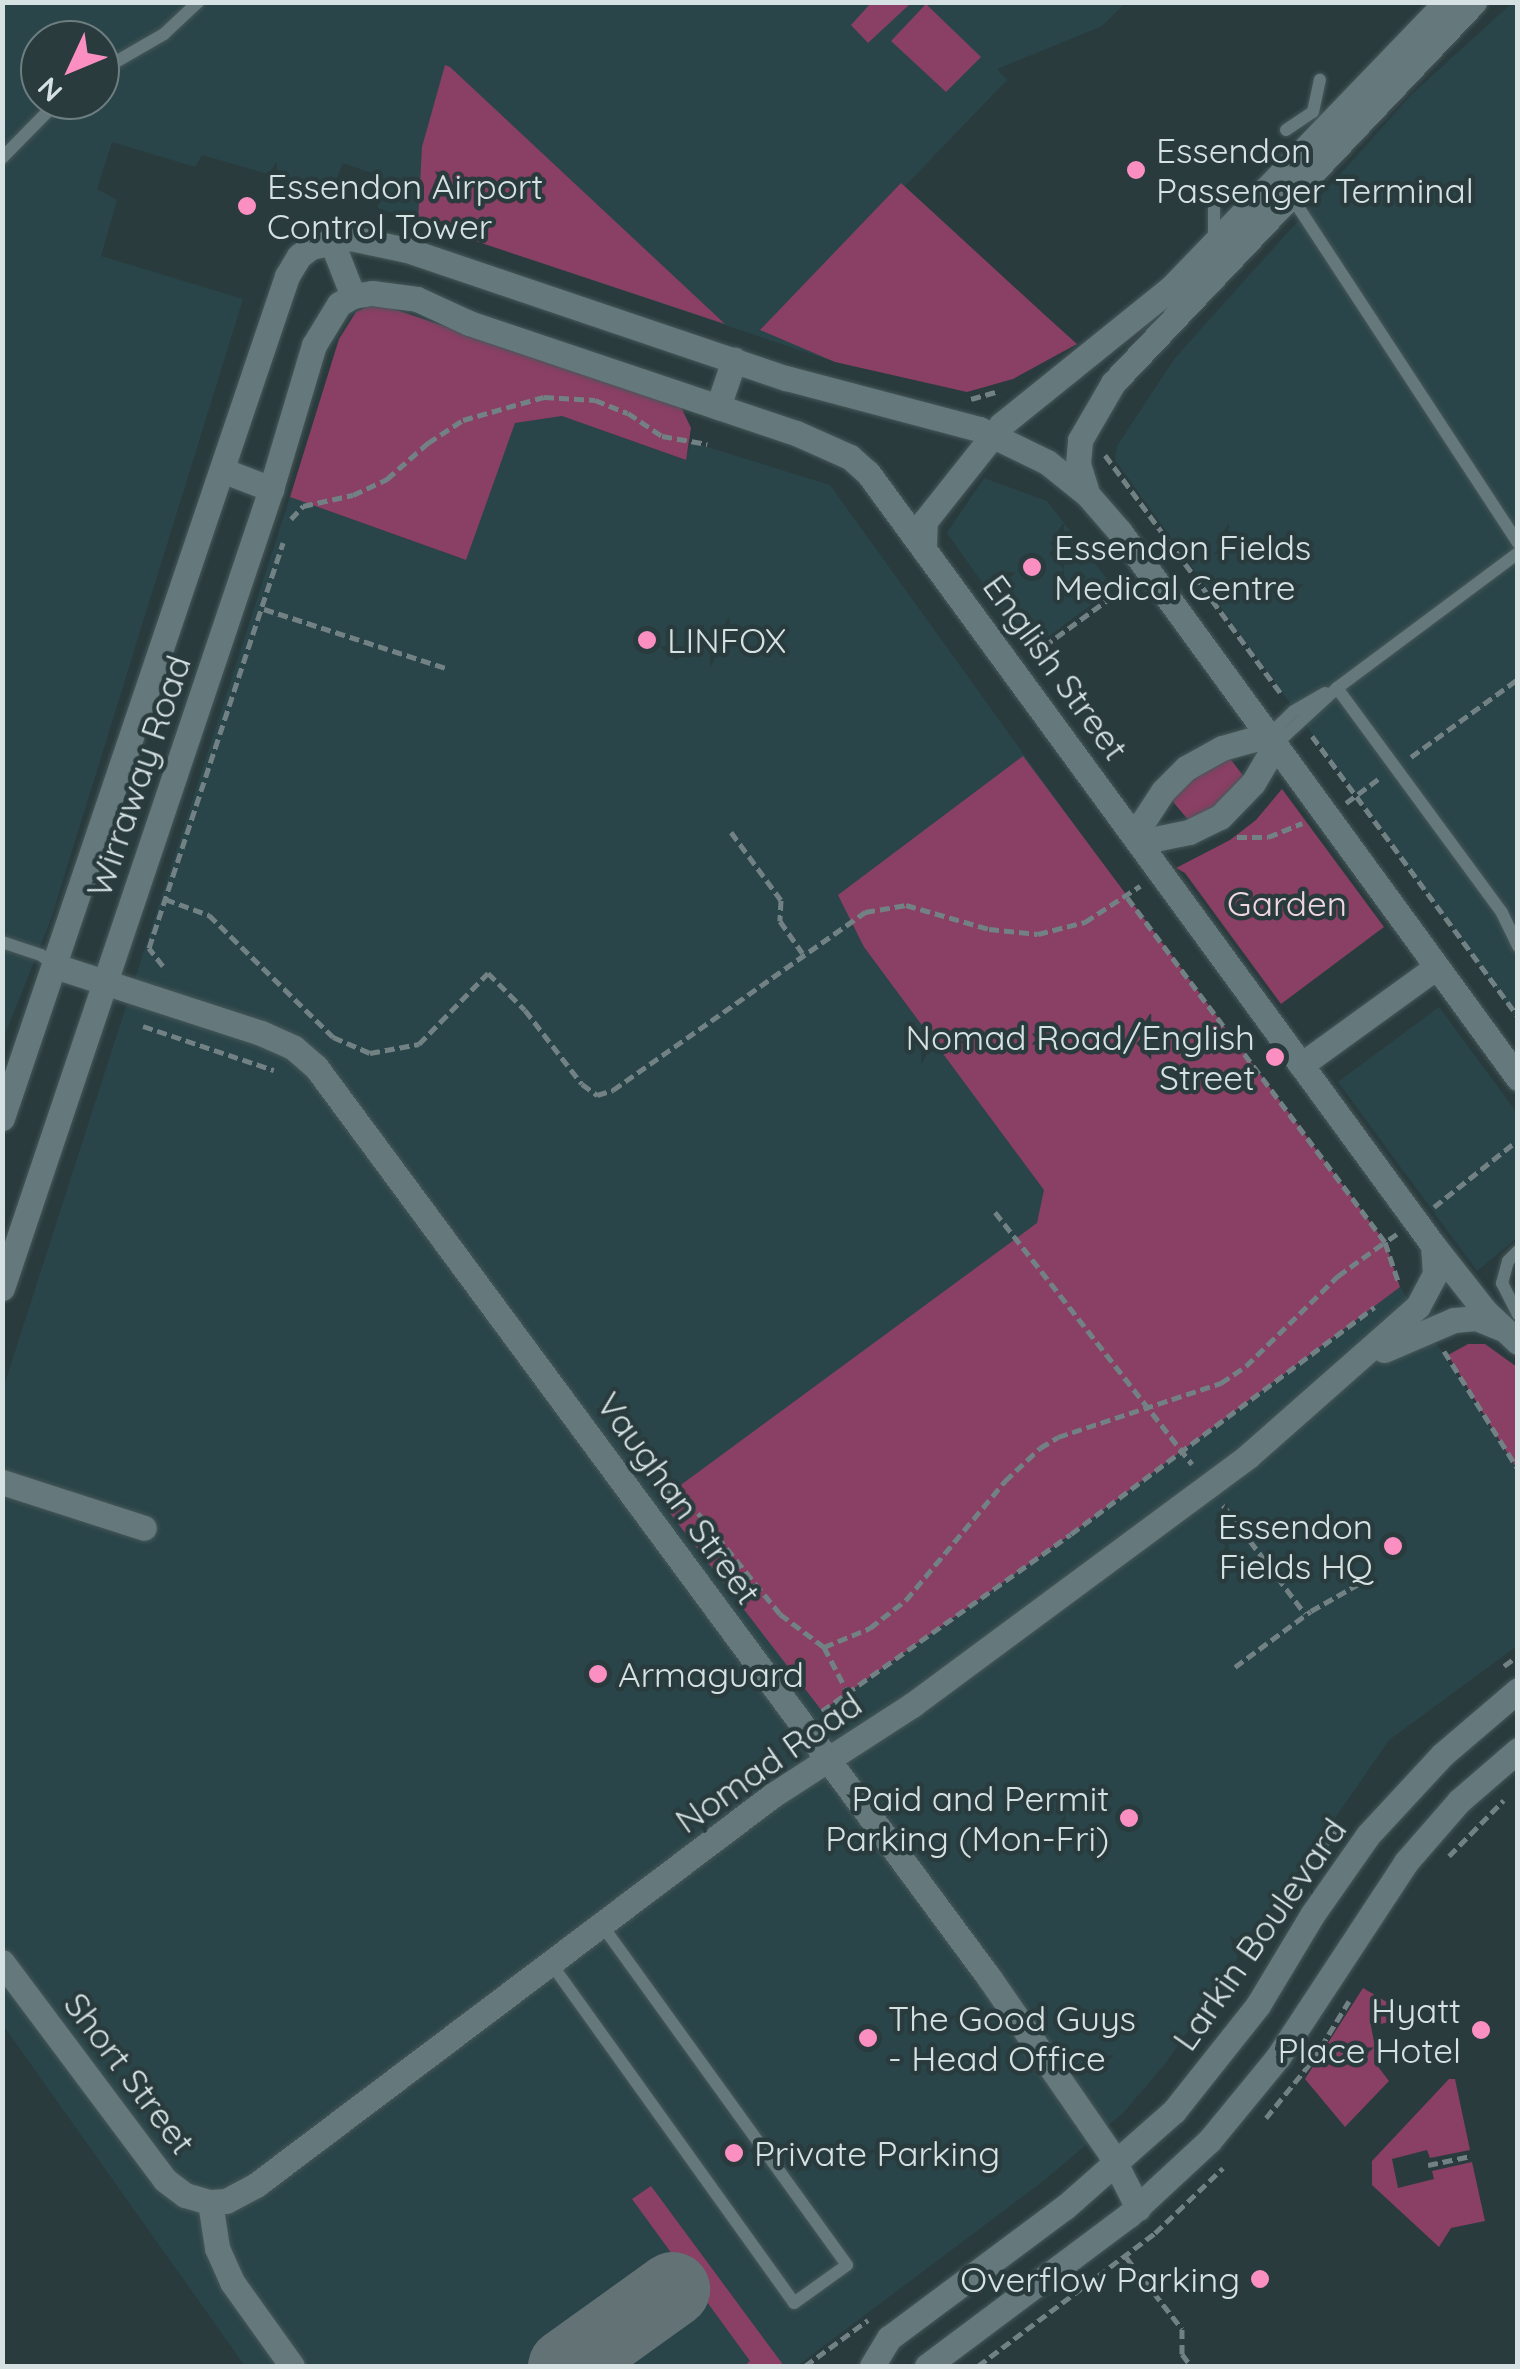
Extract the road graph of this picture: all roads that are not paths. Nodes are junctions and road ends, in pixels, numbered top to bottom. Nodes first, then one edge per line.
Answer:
1 (198, 2) edge
2 (1446, 2) edge
3 (1474, 2) edge
4 (120, 59) edge
5 (1320, 80) dead end
6 (1313, 112) junction
7 (39, 120) edge
8 (1286, 130) dead end
9 (1306, 151) junction
10 (2, 158) edge
11 (1283, 188) junction
12 (1214, 208) dead end
13 (331, 240) junction
14 (1222, 250) junction
15 (352, 296) junction
16 (734, 360) junction
17 (718, 407) junction
18 (992, 434) junction
19 (222, 470) junction
20 (271, 489) junction
21 (1087, 494) junction
22 (1518, 543) edge
23 (924, 546) junction
24 (1518, 554) edge
25 (1337, 688) junction
26 (1272, 740) junction
27 (1138, 838) junction
28 (2, 942) edge
29 (1518, 946) edge
30 (55, 966) junction
31 (1435, 968) junction
32 (106, 980) junction
33 (1301, 1064) junction
34 (1518, 1078) edge
35 (2, 1118) edge
36 (1433, 1246) junction
37 (1518, 1251) edge
38 (2, 1288) edge
39 (1512, 1328) edge
40 (1357, 1364) junction
41 (2, 1482) edge
42 (144, 1528) dead end
43 (1518, 1690) edge
44 (1518, 1750) edge
45 (827, 1757) junction
46 (601, 1924) junction
47 (2, 1962) edge
48 (550, 1962) junction
49 (1116, 2165) junction
50 (210, 2202) junction
51 (1138, 2208) junction
52 (292, 2366) edge
53 (872, 2366) edge
54 (928, 2366) edge

1 - 4 lane
2 - 9 street
3 - 11 street
5 - 6 lane
6 - 8 lane
6 - 9 lane
7 - 10 lane
9 - 11 street
11 - 14 street
11 - 22 lane
12 - 14 lane
13 - 15 street
13 - 16 street
13 - 19 street, Wirraway Road
14 - 18 street
14 - 21 street
15 - 17 street, English Street
15 - 20 street, Wirraway Road
16 - 17 street
16 - 18 street
17 - 23 street, English Street
18 - 21 street
18 - 23 street
19 - 20 street
19 - 30 street, Wirraway Road
20 - 32 street, Wirraway Road
21 - 26 street
23 - 27 street, English Street
24 - 25 lane
25 - 26 lane
25 - 29 lane
26 - 27 street
26 - 27 street
26 - 31 street
27 - 33 street, English Street
28 - 30 lane
30 - 32 street, Vaughan Street
30 - 35 street, Wirraway Road
31 - 33 street
31 - 34 street
32 - 38 street, Wirraway Road
32 - 45 street, Vaughan Street
33 - 36 street, English Street
36 - 39 street, English Street
36 - 40 street, Nomad Road
37 - 39 lane
39 - 40 street, Nomad Road
40 - 45 street, Nomad Road
41 - 42 street
43 - 49 street, Larkin Boulevard
44 - 51 street
45 - 46 street, Nomad Road
45 - 49 street, Vaughan Street
46 - 48 street, Nomad Road
46 - 48 lane
47 - 50 street, Short Street
48 - 50 street, Nomad Road
49 - 51 street, Vaughan Street
49 - 53 street, Larkin Boulevard
50 - 52 street
51 - 54 street

